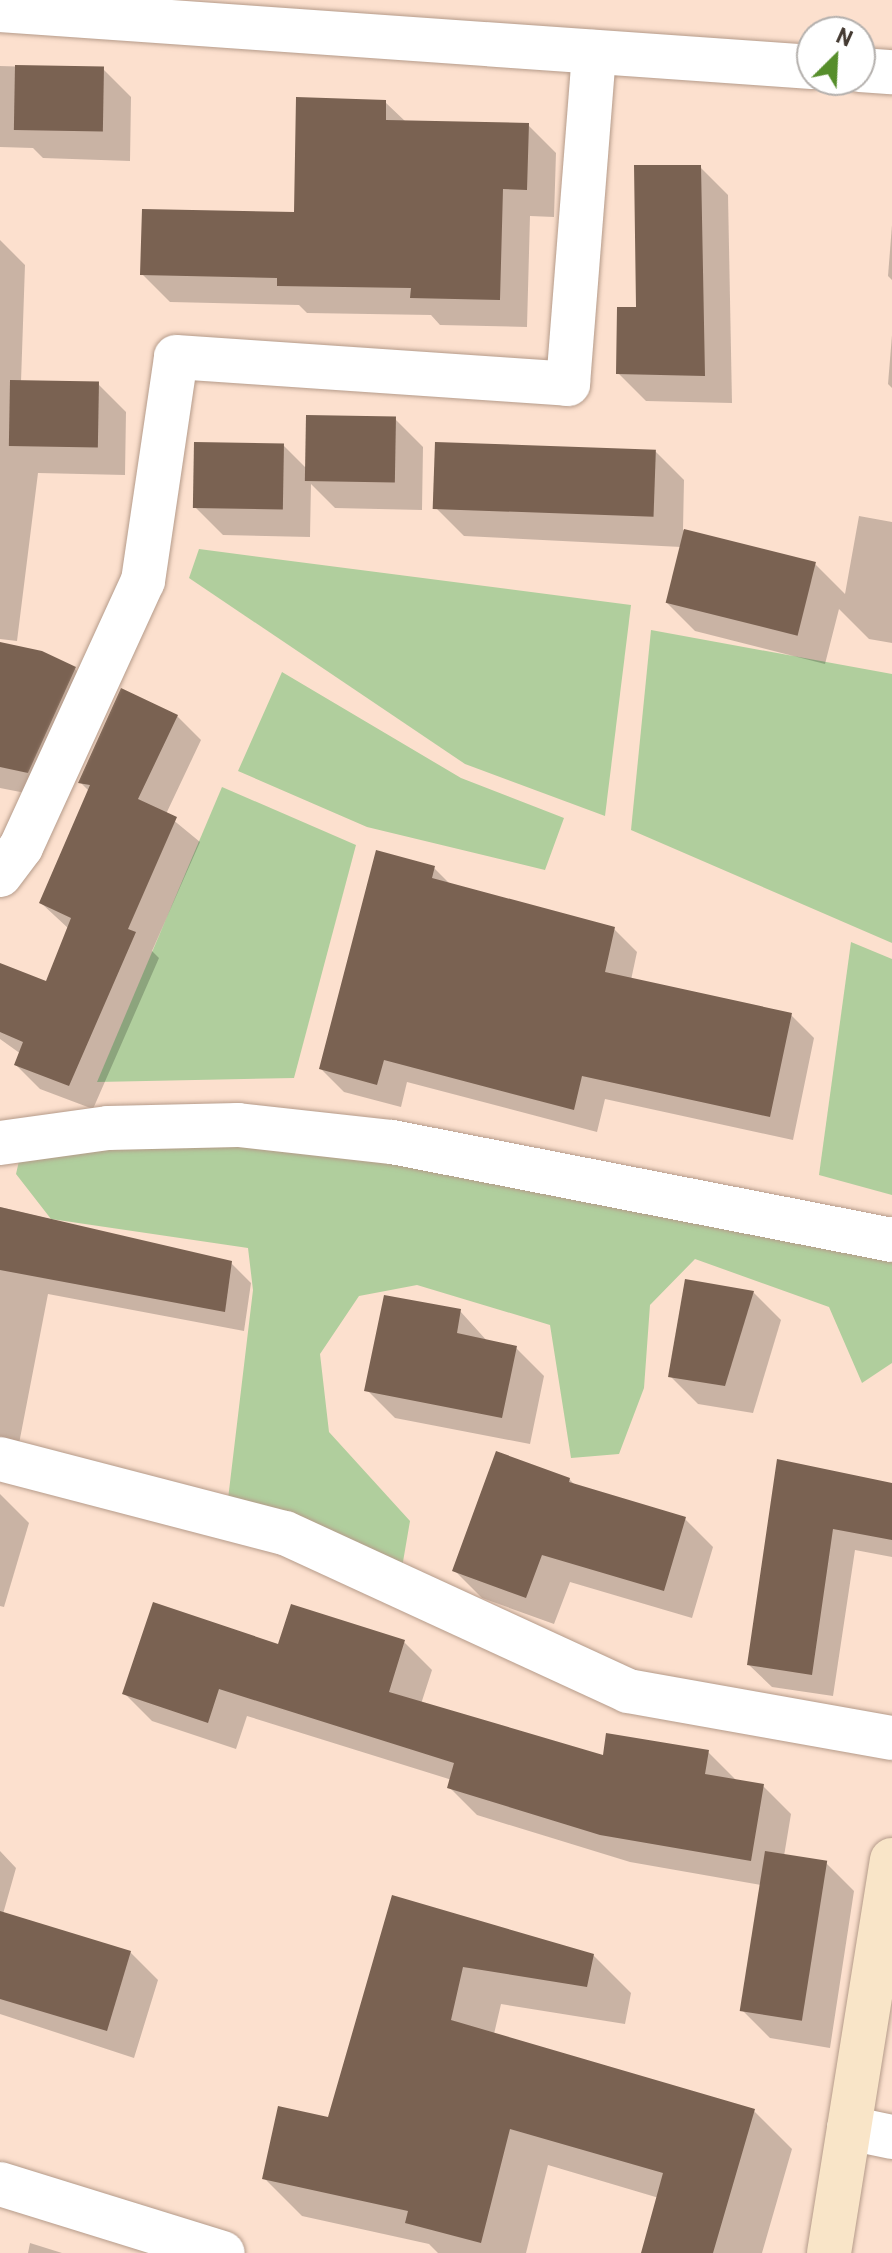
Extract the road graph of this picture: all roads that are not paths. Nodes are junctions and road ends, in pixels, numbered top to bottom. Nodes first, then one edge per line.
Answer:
1 (0, 10) edge
2 (594, 52) junction
3 (796, 66) edge
4 (0, 875) edge
5 (0, 1143) edge
6 (892, 1240) edge
7 (0, 1459) edge
8 (892, 1738) edge
9 (892, 1860) edge
10 (849, 2128) junction
11 (892, 2137) edge
12 (0, 2184) edge
13 (223, 2253) edge
14 (829, 2253) edge

1 - 2 street
2 - 3 street
2 - 4 street
5 - 6 street
7 - 8 street
9 - 10 street
10 - 11 street
10 - 14 street
12 - 13 street

